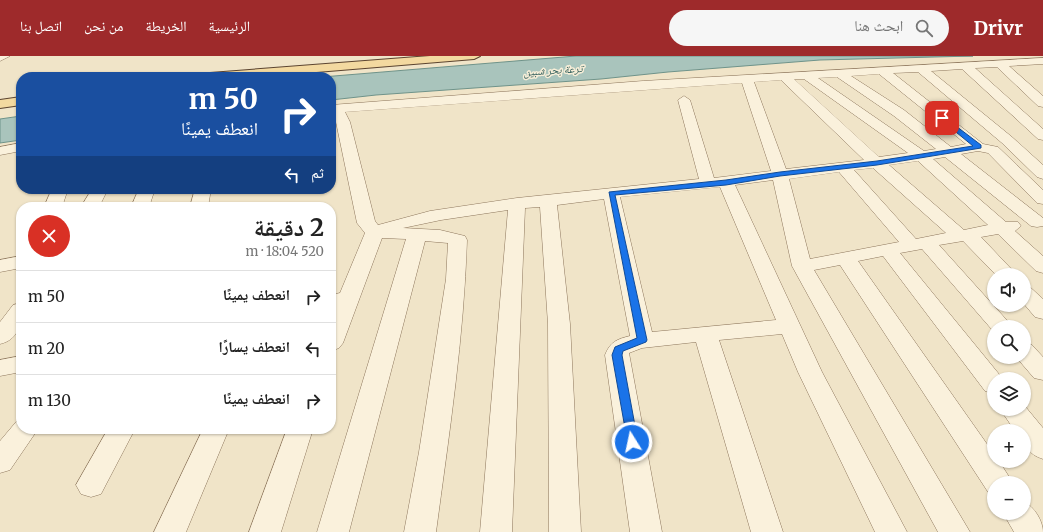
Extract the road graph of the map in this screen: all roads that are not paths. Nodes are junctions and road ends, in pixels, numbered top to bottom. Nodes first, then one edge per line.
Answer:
1 (5, 56) edge
2 (474, 56) edge
3 (0, 58) edge
4 (1043, 58) edge
5 (1043, 61) edge
6 (1028, 62) junction
7 (1000, 64) junction
8 (965, 66) junction
9 (920, 68) junction
10 (881, 70) junction
11 (273, 72) edge
12 (839, 73) junction
13 (1043, 74) edge
14 (806, 75) junction
15 (783, 76) junction
16 (747, 79) junction
17 (684, 100) dead end
18 (16, 102) edge
19 (1043, 103) edge
20 (0, 104) edge
21 (336, 110) edge
22 (336, 110) edge
23 (336, 115) edge
24 (1043, 136) edge
25 (16, 144) edge
26 (0, 146) edge
27 (978, 147) junction
28 (16, 149) edge
29 (0, 151) edge
30 (949, 152) junction
31 (920, 156) junction
32 (877, 163) junction
33 (843, 167) junction
34 (780, 174) junction
35 (1043, 174) edge
36 (717, 183) junction
37 (611, 194) junction
38 (1043, 199) edge
39 (548, 200) junction
40 (517, 203) junction
41 (1040, 222) edge
42 (1001, 228) junction
43 (375, 232) junction
44 (417, 234) junction
45 (964, 235) junction
46 (919, 243) junction
47 (887, 249) junction
48 (845, 257) junction
49 (1040, 260) edge
50 (16, 263) edge
51 (0, 266) edge
52 (802, 266) junction
53 (999, 268) edge
54 (340, 299) edge
55 (1031, 299) edge
56 (1043, 312) edge
57 (16, 316) edge
58 (336, 319) edge
59 (995, 320) edge
60 (790, 326) junction
61 (705, 334) junction
62 (0, 337) edge
63 (642, 340) junction
64 (1031, 359) edge
65 (16, 365) edge
66 (0, 368) edge
67 (1043, 372) edge
68 (987, 376) edge
69 (1018, 416) edge
70 (21, 434) edge
71 (119, 434) edge
72 (214, 434) edge
73 (298, 434) edge
74 (1043, 448) edge
75 (0, 462) edge
76 (993, 476) edge
77 (92, 485) dead end
78 (1023, 520) edge
79 (170, 532) edge
80 (265, 532) edge
81 (333, 532) edge
82 (420, 532) edge
83 (496, 532) edge
84 (565, 532) edge
85 (646, 532) edge
86 (767, 532) edge
87 (891, 532) edge
88 (954, 532) edge
89 (1031, 532) edge

1 - 3 street
2 - 11 main road
4 - 21 street
5 - 6 street
6 - 7 street
6 - 13 street
7 - 8 street
7 - 19 street
8 - 9 street
8 - 24 street
9 - 10 street
9 - 35 street
10 - 12 street
10 - 27 street
12 - 14 street
12 - 30 street
14 - 15 street
14 - 31 street
15 - 16 street
15 - 32 street
16 - 22 street
16 - 34 street
17 - 36 street
18 - 20 main road
23 - 43 street
25 - 26 street
27 - 30 street
27 - 38 street
28 - 29 street
30 - 31 street
30 - 41 street
31 - 32 street
31 - 42 street
32 - 33 street
32 - 45 street
33 - 34 street
33 - 46 street
34 - 36 street
34 - 52 street
36 - 37 street
36 - 60 street
37 - 39 street
37 - 63 street
39 - 40 street
39 - 84 street
40 - 43 street
40 - 83 street
41 - 42 street
42 - 45 street
42 - 49 street
43 - 44 street
43 - 54 street
44 - 81 street
44 - 82 street
45 - 46 street
45 - 53 street
46 - 47 street
46 - 59 street
47 - 48 street
47 - 68 street
48 - 52 street
48 - 76 street
50 - 51 street
52 - 88 street
54 - 58 street
55 - 56 street
57 - 62 street
60 - 61 street
60 - 87 street
61 - 63 street
61 - 86 street
63 - 85 street
64 - 67 street
65 - 66 street
69 - 74 street
70 - 75 street
71 - 77 street
72 - 79 street
73 - 80 street
78 - 89 street

